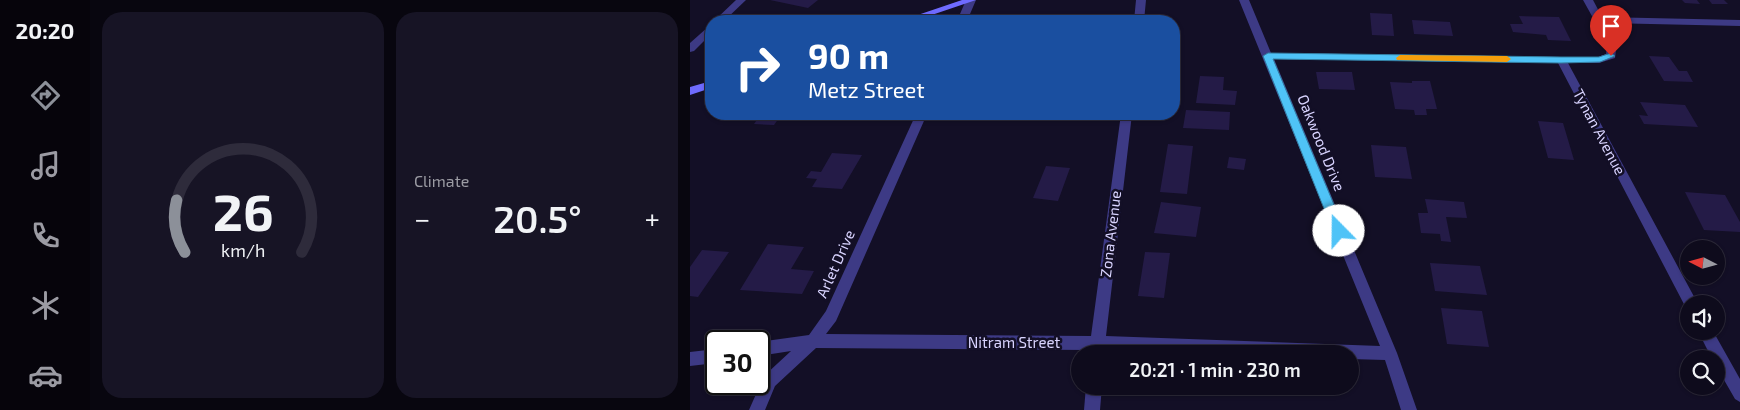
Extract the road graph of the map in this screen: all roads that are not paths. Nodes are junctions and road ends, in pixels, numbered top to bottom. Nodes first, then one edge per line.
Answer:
1 (741, 0) edge
2 (971, 0) edge
3 (1141, 0) edge
4 (1244, 0) edge
5 (1588, 0) edge
6 (725, 15) edge
7 (925, 15) edge
8 (965, 15) edge
9 (1140, 15) edge
10 (1600, 20) junction
11 (1740, 23) edge
12 (705, 35) edge
13 (690, 49) edge
14 (1268, 56) junction
15 (1561, 60) junction
16 (705, 86) edge
17 (690, 91) edge
18 (918, 120) edge
19 (1126, 120) edge
20 (1686, 295) edge
21 (1710, 340) edge
22 (813, 341) junction
23 (1097, 345) edge
24 (770, 347) edge
25 (1071, 347) edge
26 (1359, 352) edge
27 (1390, 353) junction
28 (705, 358) edge
29 (690, 360) edge
30 (1740, 394) edge
31 (1093, 395) edge
32 (758, 410) edge
33 (1092, 410) edge
34 (1408, 410) edge

1 - 6 street
2 - 7 main road
2 - 8 street
3 - 9 street
4 - 14 street, Oakwood Drive
5 - 10 street
10 - 11 street
10 - 15 street
12 - 13 street
14 - 15 street
14 - 27 street, Oakwood Drive
15 - 20 street, Tynan Avenue
16 - 17 main road
18 - 22 street, Arlet Drive
19 - 23 street, Zona Avenue
21 - 30 street
22 - 24 street, Nitram Street
22 - 25 street, Nitram Street
22 - 32 street, Arlet Drive
26 - 27 street, Nitram Street
27 - 34 street, Oakwood Drive
28 - 29 street
31 - 33 street

